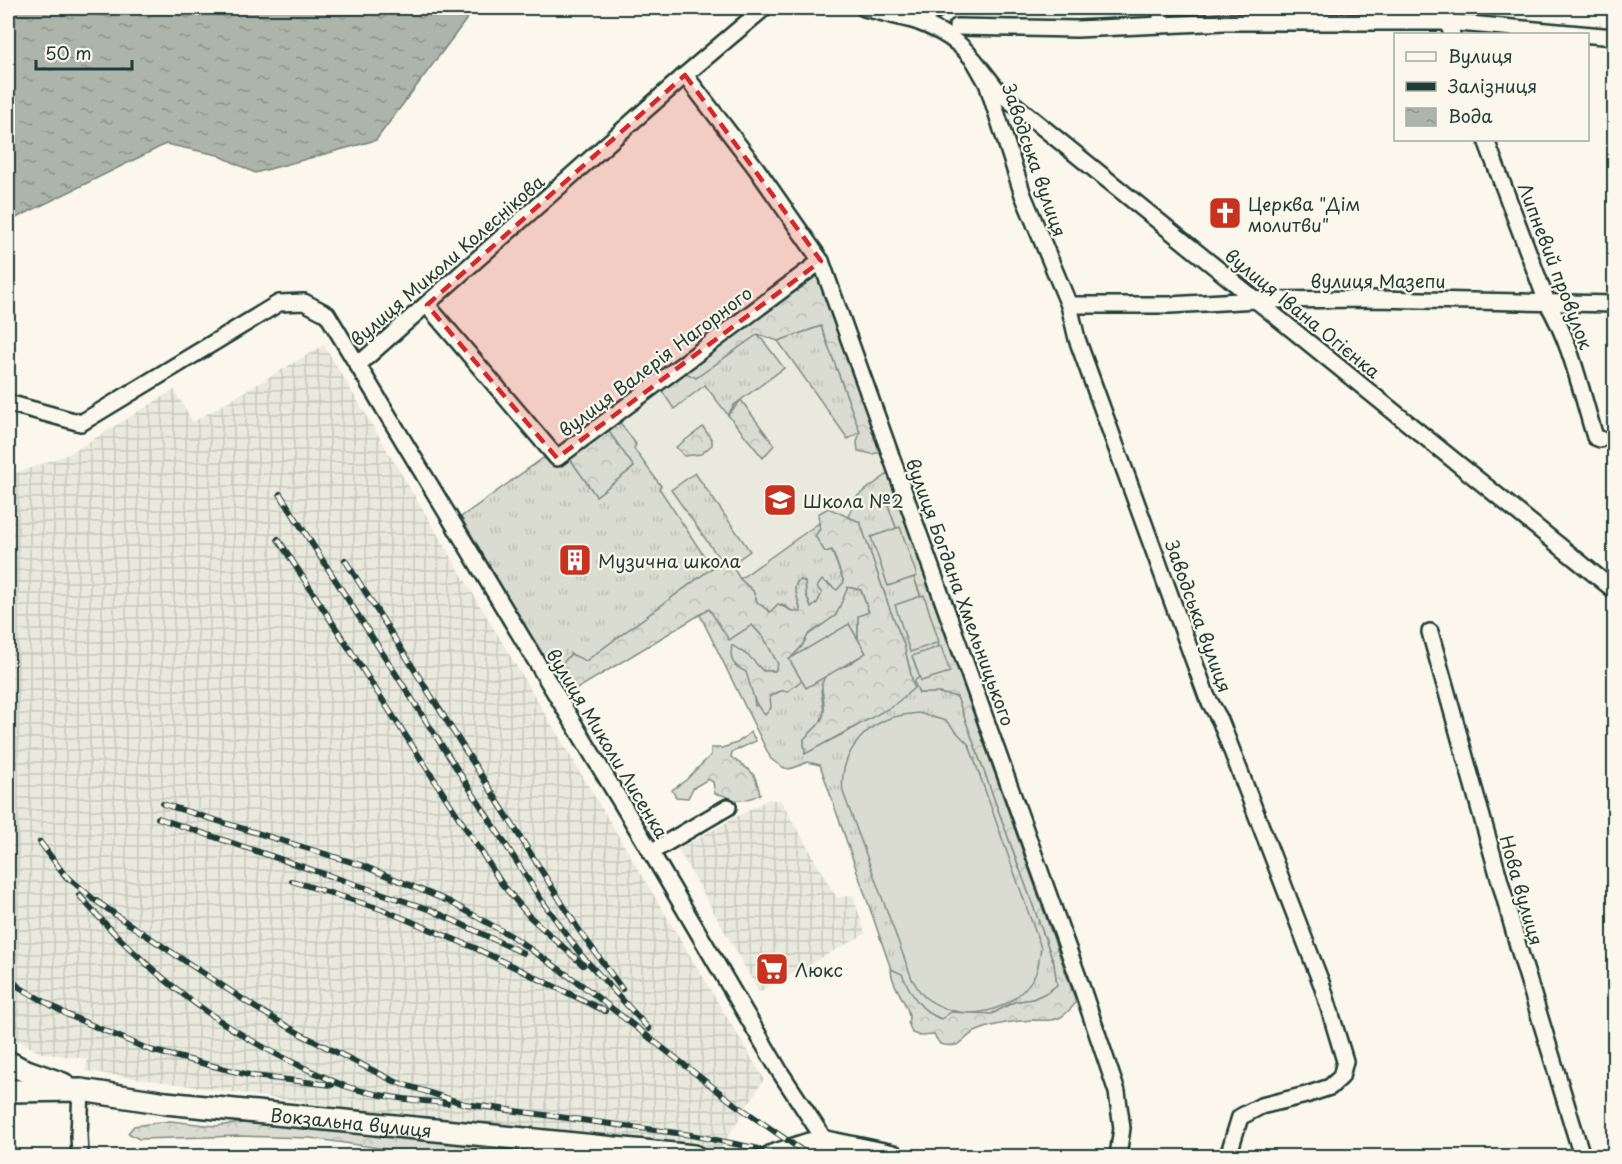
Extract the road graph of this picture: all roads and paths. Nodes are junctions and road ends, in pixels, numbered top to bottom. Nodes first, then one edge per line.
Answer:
1 (764, 8) edge
2 (864, 8) edge
3 (939, 8) edge
4 (948, 8) edge
5 (1161, 8) edge
6 (921, 19) junction
7 (1447, 21) edge
8 (1161, 25) junction
9 (957, 27) junction
10 (1572, 33) edge
11 (1589, 35) edge
12 (1614, 37) edge
13 (962, 45) junction
14 (974, 60) junction
15 (685, 75) junction
16 (1485, 141) edge
17 (821, 261) junction
18 (1257, 300) junction
19 (1547, 302) junction
20 (1614, 304) edge
21 (427, 305) junction
22 (1069, 305) junction
23 (359, 364) junction
24 (8, 403) edge
25 (1600, 439) dead end
26 (1614, 590) edge
27 (1430, 632) dead end
28 (728, 807) dead end
29 (651, 852) junction
30 (8, 1062) edge
31 (81, 1090) junction
32 (8, 1091) edge
33 (826, 1142) junction
34 (80, 1156) edge
35 (694, 1156) edge
36 (772, 1156) edge
37 (893, 1156) edge
38 (1118, 1156) edge
39 (1228, 1156) edge
40 (1582, 1156) edge

1 - 15 street, вулиця Миколи Колеснікова
2 - 6 street
3 - 6 street
4 - 9 street
5 - 8 street
6 - 13 street
7 - 8 street
7 - 10 street
8 - 9 street
9 - 13 street
11 - 12 street
13 - 14 street
14 - 18 street, вулиця Івана Огієнка
14 - 22 street, Заводська вулиця
15 - 17 street, вулиця Богдана Хмельницького
15 - 21 street, вулиця Миколи Колеснікова
16 - 19 street, Липневий провулок
17 - 21 street, вулиця Валерія Нагорного
17 - 38 street, вулиця Богдана Хмельницького
18 - 19 street, вулиця Мазепи
18 - 22 street, вулиця Мазепи
18 - 26 street, вулиця Івана Огієнка
19 - 20 street, вулиця Мазепи
19 - 25 street, Липневий провулок
21 - 23 street, вулиця Миколи Колеснікова
22 - 39 street, Заводська вулиця
23 - 24 street, вулиця Миколи Колеснікова
23 - 29 street, вулиця Миколи Лисенка
27 - 40 street, Нова вулиця
28 - 29 street
29 - 33 street, вулиця Миколи Лисенка
30 - 31 street
31 - 32 street, Вокзальна вулиця
31 - 34 street
31 - 35 street, Вокзальна вулиця
33 - 36 street
33 - 37 street

